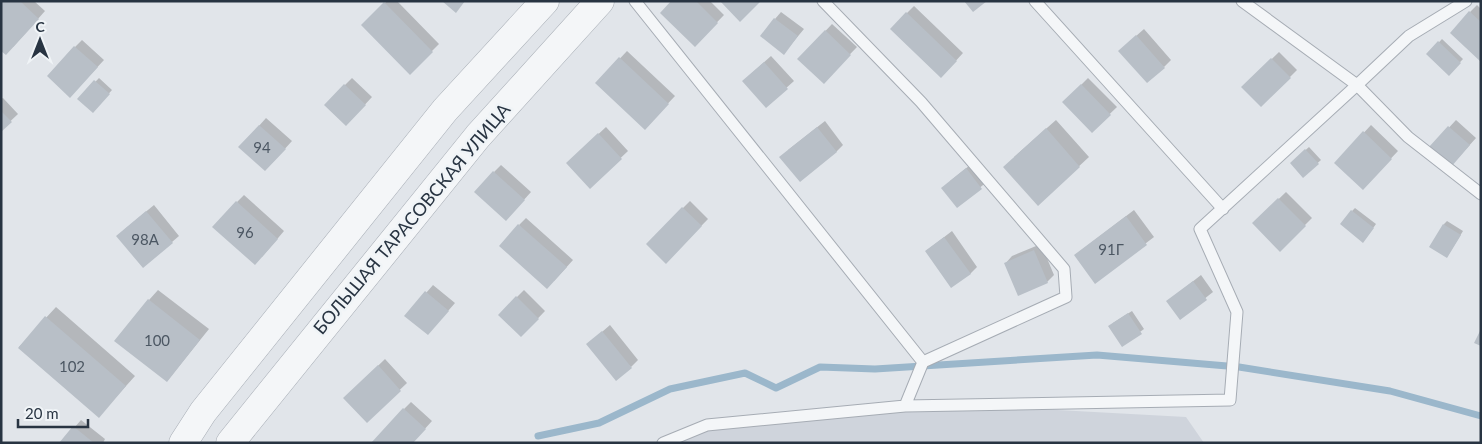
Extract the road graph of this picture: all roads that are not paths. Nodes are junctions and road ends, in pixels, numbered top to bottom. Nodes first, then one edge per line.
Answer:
1 (545, 1) edge
2 (600, 1) edge
3 (635, 1) edge
4 (823, 1) edge
5 (1035, 1) edge
6 (1242, 1) edge
7 (1466, 1) edge
8 (1357, 85) junction
9 (1481, 194) edge
10 (1223, 209) junction
11 (923, 362) junction
12 (905, 406) junction
13 (183, 443) edge
14 (230, 443) edge
15 (663, 443) edge

1 - 13 street
2 - 14 street, БОЛЬШАЯ ТАРАСОВСКАЯ УЛИЦА
3 - 11 lane
4 - 11 lane
5 - 10 lane
6 - 8 lane
7 - 8 lane
8 - 9 lane
8 - 10 lane
10 - 12 lane
11 - 12 lane
12 - 15 lane

